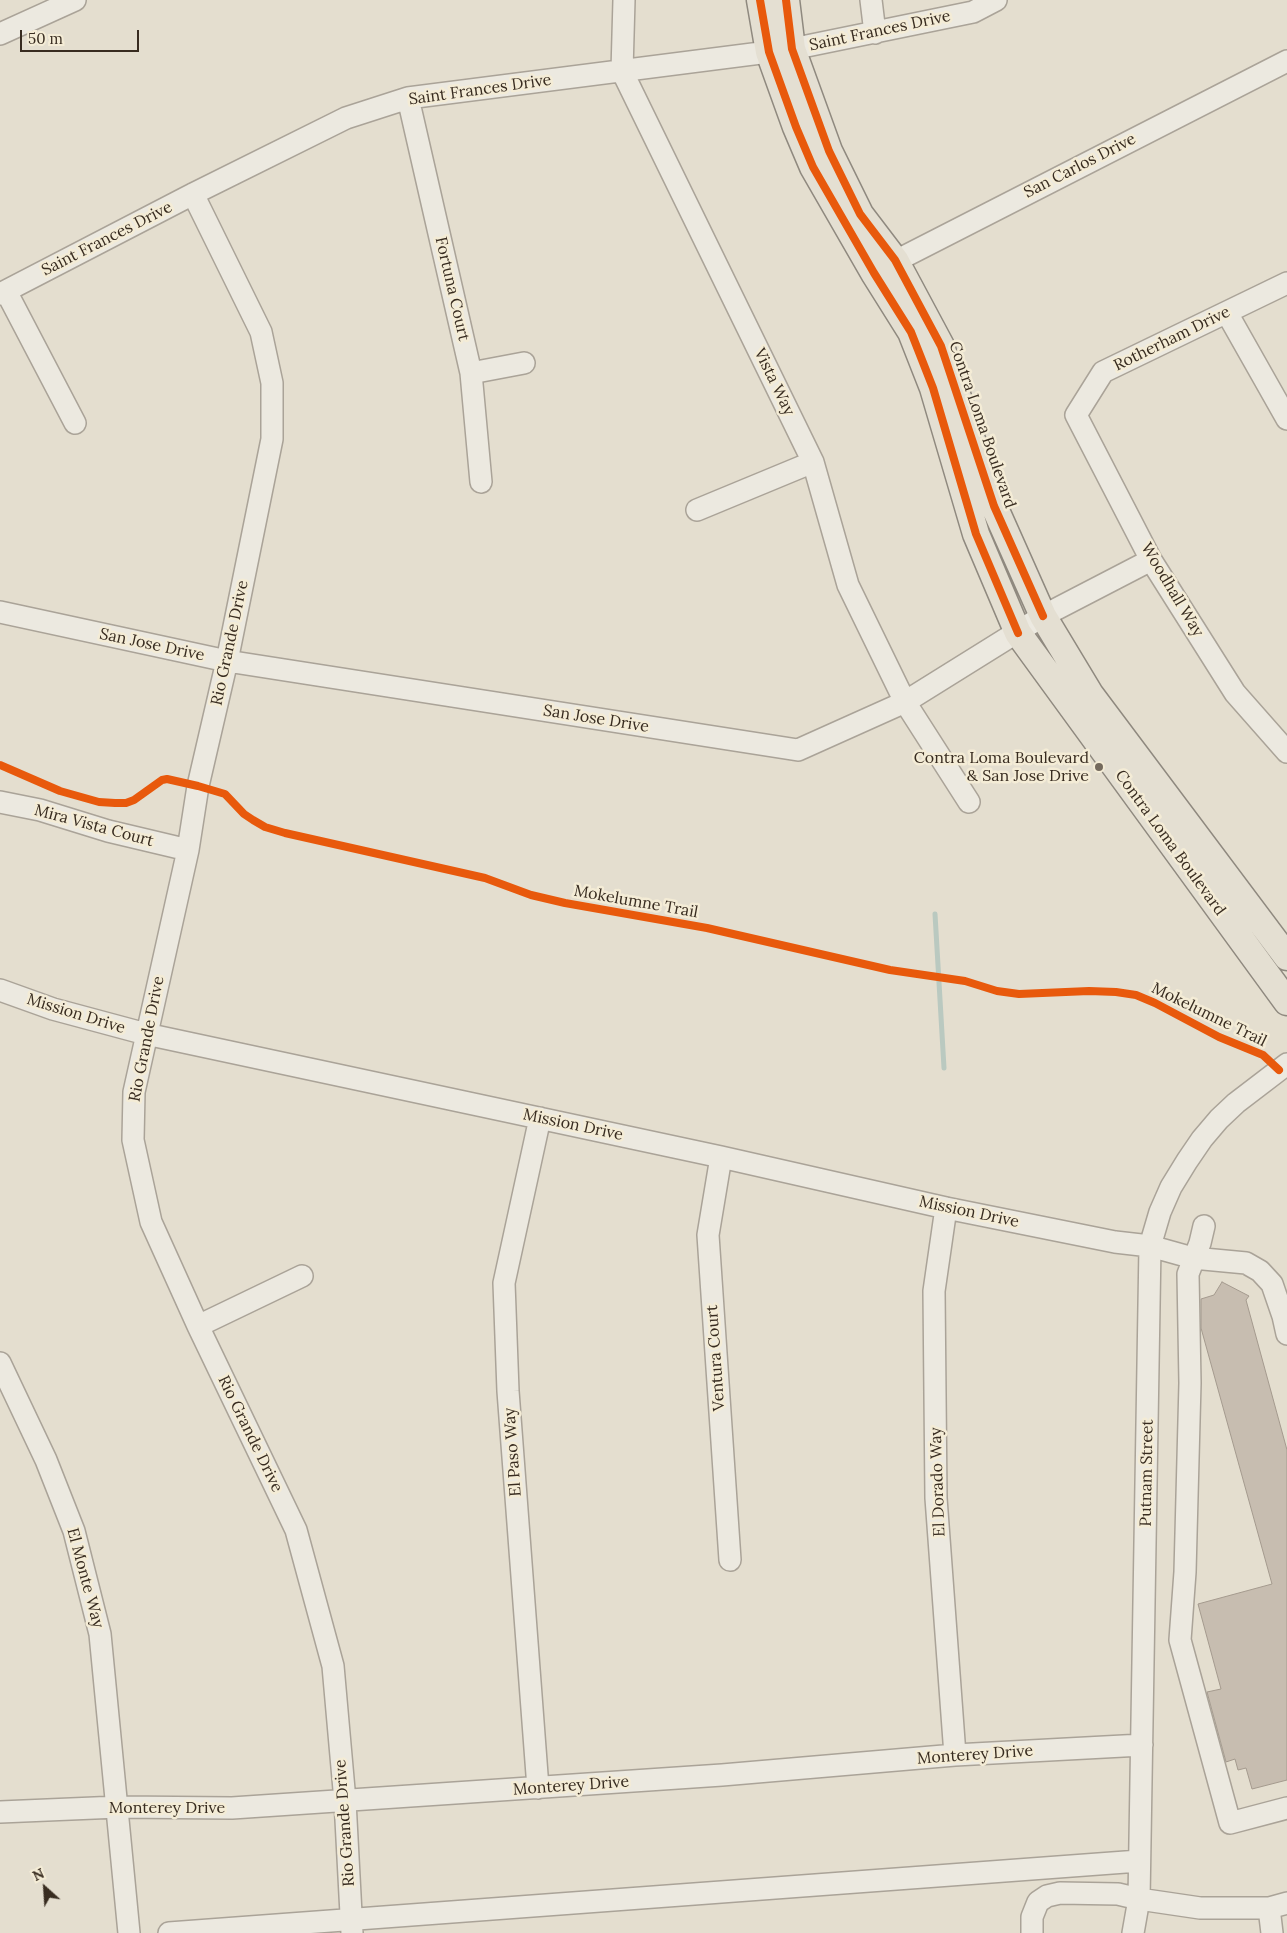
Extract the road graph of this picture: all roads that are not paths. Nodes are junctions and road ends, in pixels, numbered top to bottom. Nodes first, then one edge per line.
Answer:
1 (75, 0) edge
2 (624, 0) edge
3 (760, 0) edge
4 (786, 0) edge
5 (871, 0) edge
6 (996, 0) edge
7 (875, 33) junction
8 (0, 34) edge
9 (781, 50) junction
10 (1287, 60) edge
11 (622, 72) junction
12 (408, 98) junction
13 (193, 194) junction
14 (885, 266) junction
15 (1287, 283) edge
16 (3, 293) edge
17 (1227, 313) junction
18 (524, 363) dead end
19 (471, 373) junction
20 (1076, 415) joint
21 (1287, 419) edge
22 (74, 423) dead end
23 (813, 462) junction
24 (481, 482) dead end
25 (697, 510) dead end
26 (1151, 560) junction
27 (0, 612) edge
28 (1043, 616) junction
29 (1018, 633) junction
30 (227, 661) junction
31 (904, 702) junction
32 (1287, 752) edge
33 (0, 802) edge
34 (969, 802) dead end
35 (188, 850) junction
36 (1287, 957) edge
37 (0, 990) edge
38 (1287, 1002) edge
39 (146, 1034) junction
40 (1287, 1064) edge
41 (540, 1118) junction
42 (721, 1157) junction
43 (946, 1208) junction
44 (1204, 1226) dead end
45 (1150, 1246) junction
46 (1193, 1258) junction
47 (302, 1276) dead end
48 (1286, 1322) edge
49 (198, 1326) junction
50 (0, 1362) edge
51 (730, 1560) dead end
52 (1142, 1746) junction
53 (955, 1756) junction
54 (538, 1788) junction
55 (345, 1801) junction
56 (118, 1807) junction
57 (1287, 1808) edge
58 (0, 1812) edge
59 (1139, 1861) junction
60 (1140, 1899) junction
61 (1278, 1905) edge
62 (352, 1926) edge
63 (129, 1933) edge
64 (169, 1933) edge
65 (1032, 1933) edge
66 (1133, 1933) edge
67 (1272, 1933) edge

1 - 8 street
2 - 11 street
3 - 9 main road, Contra Loma Boulevard
4 - 9 main road, Contra Loma Boulevard
5 - 7 street
6 - 7 street, Saint Frances Drive
7 - 9 street, Saint Frances Drive
9 - 11 street, Saint Frances Drive
9 - 14 main road, Contra Loma Boulevard
10 - 14 street, San Carlos Drive
11 - 12 street, Saint Frances Drive
11 - 23 street, Vista Way
12 - 13 street, Saint Frances Drive
12 - 19 street, Fortuna Court
13 - 16 street, Saint Frances Drive
13 - 30 street, Rio Grande Drive
14 - 28 main road, Contra Loma Boulevard
14 - 29 main road, Contra Loma Boulevard
15 - 17 street, Rotherham Drive
16 - 22 street
17 - 20 street, Rotherham Drive
17 - 21 street
18 - 19 street
19 - 24 street, Fortuna Court
20 - 26 street, Woodhall Way
23 - 25 street
23 - 31 street, Vista Way
26 - 28 street, San Jose Drive
26 - 32 street, Woodhall Way
27 - 30 street, San Jose Drive
28 - 29 street, San Jose Drive
28 - 36 main road, Contra Loma Boulevard
29 - 31 street, San Jose Drive
29 - 38 main road, Contra Loma Boulevard
30 - 31 street, San Jose Drive
30 - 35 street, Rio Grande Drive
31 - 34 street, Vista Way
33 - 35 street, Mira Vista Court
35 - 39 street, Rio Grande Drive
37 - 39 street, Mission Drive
39 - 41 street, Mission Drive
39 - 49 street, Rio Grande Drive
40 - 45 street, Putnam Street
41 - 42 street, Mission Drive
41 - 54 street, El Paso Way
42 - 43 street, Mission Drive
42 - 51 street, Ventura Court
43 - 45 street, Mission Drive
43 - 53 street, El Dorado Way
44 - 46 street
45 - 46 street, Mission Drive
45 - 52 street, Putnam Street
46 - 48 street, Mission Drive
46 - 57 street
47 - 49 street
49 - 55 street, Rio Grande Drive
50 - 56 street, El Monte Way
52 - 53 street, Monterey Drive
52 - 59 street, Putnam Street
53 - 54 street, Monterey Drive
54 - 55 street, Monterey Drive
55 - 56 street, Monterey Drive
55 - 62 street, Rio Grande Drive
56 - 58 street, Monterey Drive
56 - 63 street, El Monte Way
59 - 60 street, Putnam Street
59 - 62 street
60 - 61 street
60 - 65 street
60 - 66 street, Putnam Street
61 - 67 street
62 - 64 street

